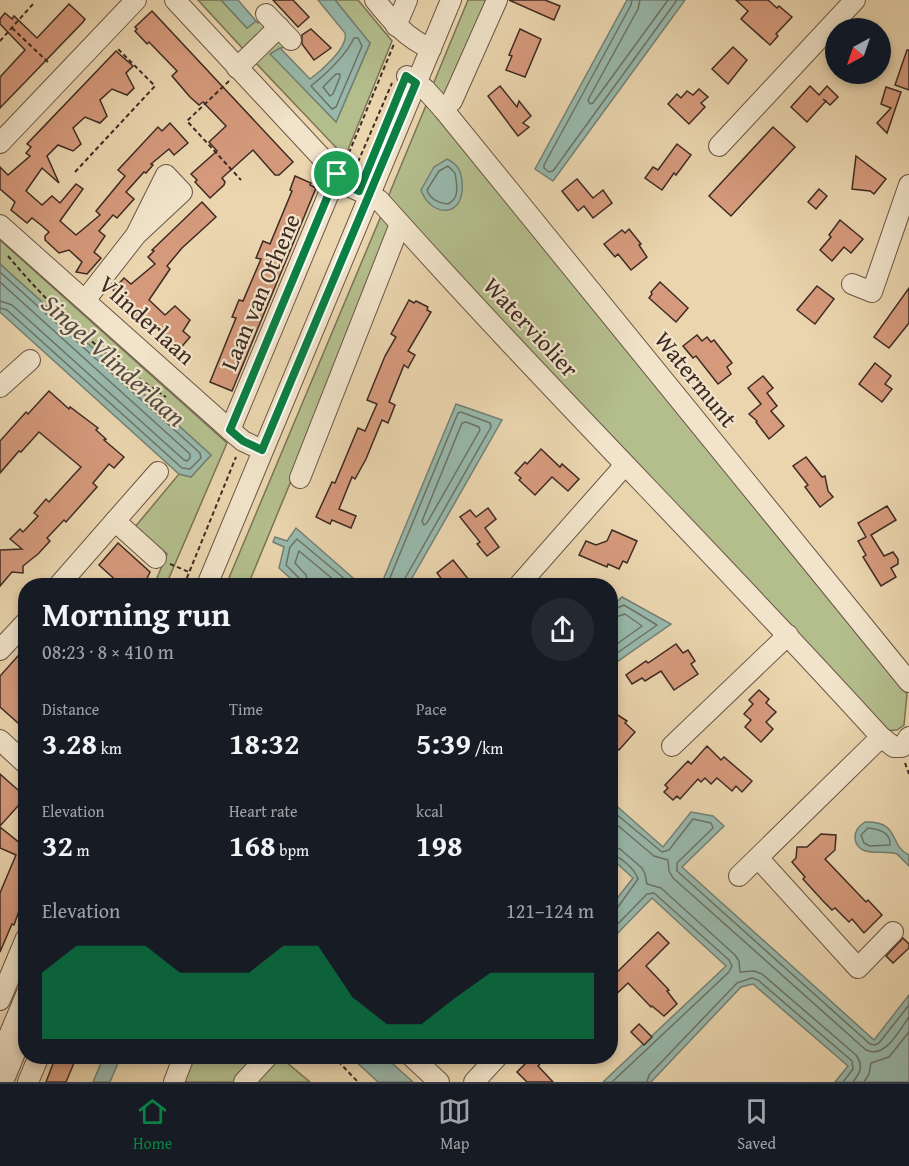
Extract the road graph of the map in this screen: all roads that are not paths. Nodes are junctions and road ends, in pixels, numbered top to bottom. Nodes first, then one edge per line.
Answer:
1 (136, 0) edge
2 (175, 0) edge
3 (375, 0) edge
4 (407, 0) edge
5 (438, 0) edge
6 (451, 0) edge
7 (497, 0) edge
8 (855, 0) edge
9 (278, 27) dead end
10 (396, 34) junction
11 (426, 47) junction
12 (238, 69) junction
13 (411, 80) junction
14 (443, 109) junction
15 (0, 143) edge
16 (719, 146) dead end
17 (341, 168) junction
18 (909, 185) edge
19 (364, 193) junction
20 (400, 224) junction
21 (0, 225) edge
22 (136, 235) dead end
23 (852, 285) dead end
24 (86, 299) junction
25 (30, 360) dead end
26 (0, 387) edge
27 (230, 430) junction
28 (258, 448) junction
29 (625, 465) junction
30 (158, 472) dead end
31 (300, 478) dead end
32 (115, 521) junction
33 (156, 558) road end
34 (65, 578) edge
35 (193, 578) edge
36 (210, 578) edge
37 (525, 578) edge
38 (18, 631) edge
39 (788, 635) junction
40 (0, 650) edge
41 (909, 682) edge
42 (881, 737) junction
43 (909, 737) edge
44 (0, 740) edge
45 (672, 746) dead end
46 (18, 757) edge
47 (758, 858) junction
48 (739, 876) dead end
49 (893, 932) dead end
50 (17, 984) edge
51 (0, 1000) edge
52 (18, 1014) edge
53 (18, 1046) edge
54 (0, 1057) edge
55 (36, 1064) edge
56 (181, 1064) edge
57 (261, 1064) edge
58 (420, 1064) edge
59 (491, 1064) edge
60 (3, 1082) edge
61 (28, 1082) edge
62 (174, 1082) edge
63 (244, 1082) edge
64 (439, 1082) edge
65 (474, 1082) edge

1 - 15 street
2 - 12 street, Waterviolier
3 - 10 street
4 - 10 street
5 - 11 street
6 - 11 street
7 - 14 street
8 - 16 street
9 - 12 street
10 - 11 street
11 - 13 street
12 - 17 street, Waterviolier
13 - 14 street, Watermunt
13 - 19 street
14 - 41 street, Watermunt
17 - 19 street, Waterviolier
17 - 27 street, Laan van Othene
18 - 23 street
19 - 20 street, Waterviolier
19 - 28 street
20 - 29 street, Waterviolier
20 - 31 street
21 - 24 street, Vlinderlaan
22 - 24 street
24 - 27 street, Vlinderlaan
25 - 26 street
27 - 28 street, Vlinderlaan
28 - 35 street
28 - 36 street
29 - 37 street
29 - 39 street, Waterviolier
30 - 32 street
32 - 33 street
32 - 34 street
38 - 40 street
39 - 42 street, Waterviolier
39 - 45 street
42 - 43 street
42 - 47 street
44 - 46 street
47 - 48 street
47 - 49 street
50 - 51 street
52 - 54 street
53 - 60 street
55 - 61 street
56 - 62 street
57 - 63 street
58 - 64 street
59 - 65 street

